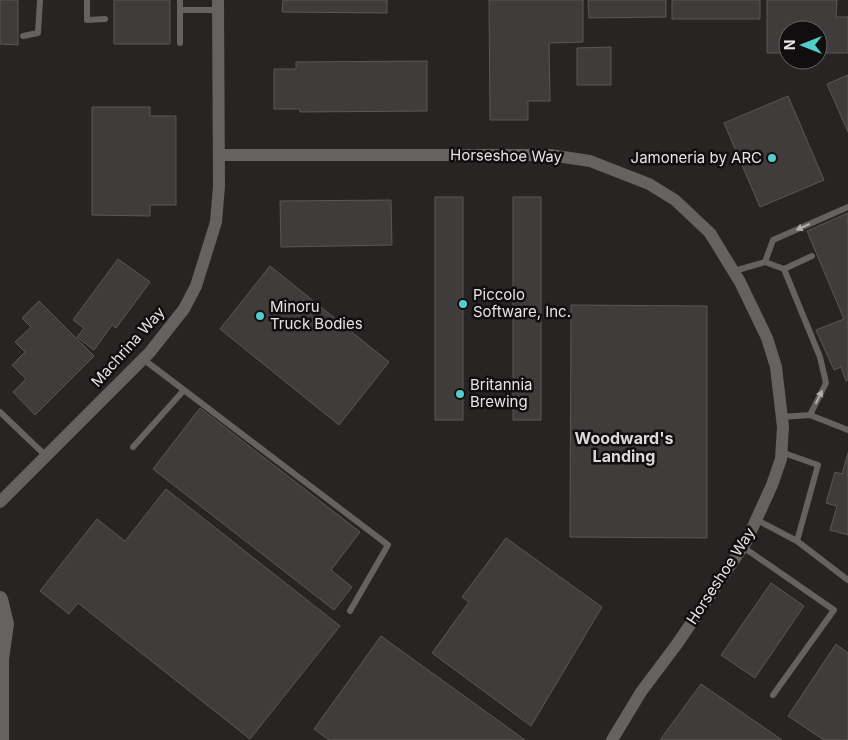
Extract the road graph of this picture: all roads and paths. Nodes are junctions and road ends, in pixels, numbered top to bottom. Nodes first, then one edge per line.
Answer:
1 (40, 0) edge
2 (88, 0) edge
3 (180, 0) edge
4 (218, 5) edge
5 (180, 10) junction
6 (105, 19) dead end
7 (23, 36) dead end
8 (180, 43) dead end
9 (219, 155) junction
10 (848, 207) edge
11 (812, 256) dead end
12 (765, 262) junction
13 (784, 269) junction
14 (734, 271) junction
15 (143, 359) junction
16 (184, 390) junction
17 (0, 412) edge
18 (810, 415) junction
19 (781, 417) junction
20 (848, 430) edge
21 (133, 447) dead end
22 (781, 452) junction
23 (46, 456) junction
24 (0, 502) edge
25 (757, 520) junction
26 (797, 541) junction
27 (743, 547) junction
28 (848, 580) edge
29 (0, 599) edge
30 (350, 611) dead end
31 (0, 658) edge
32 (773, 695) dead end
33 (1, 740) edge
34 (612, 740) edge

1 - 7 lane
2 - 6 lane
3 - 5 lane
4 - 5 lane
4 - 9 street, Machrina Way
5 - 8 lane
9 - 14 street, Horseshoe Way
9 - 15 street, Machrina Way
10 -> 12 lane
11 - 13 lane
12 - 13 lane
12 - 14 lane
18 -> 13 lane
14 - 19 street, Horseshoe Way
15 - 16 lane
15 - 23 street, Machrina Way
16 - 21 lane
16 - 30 lane
17 - 23 lane
18 - 19 lane
18 - 20 lane
19 - 22 street, Horseshoe Way
22 - 25 street, Horseshoe Way
22 - 26 lane
23 - 24 street, Machrina Way
25 - 26 lane
25 - 27 street, Horseshoe Way
26 - 28 lane
27 - 32 lane
27 - 34 street, Horseshoe Way
29 - 31 street
31 - 33 street

